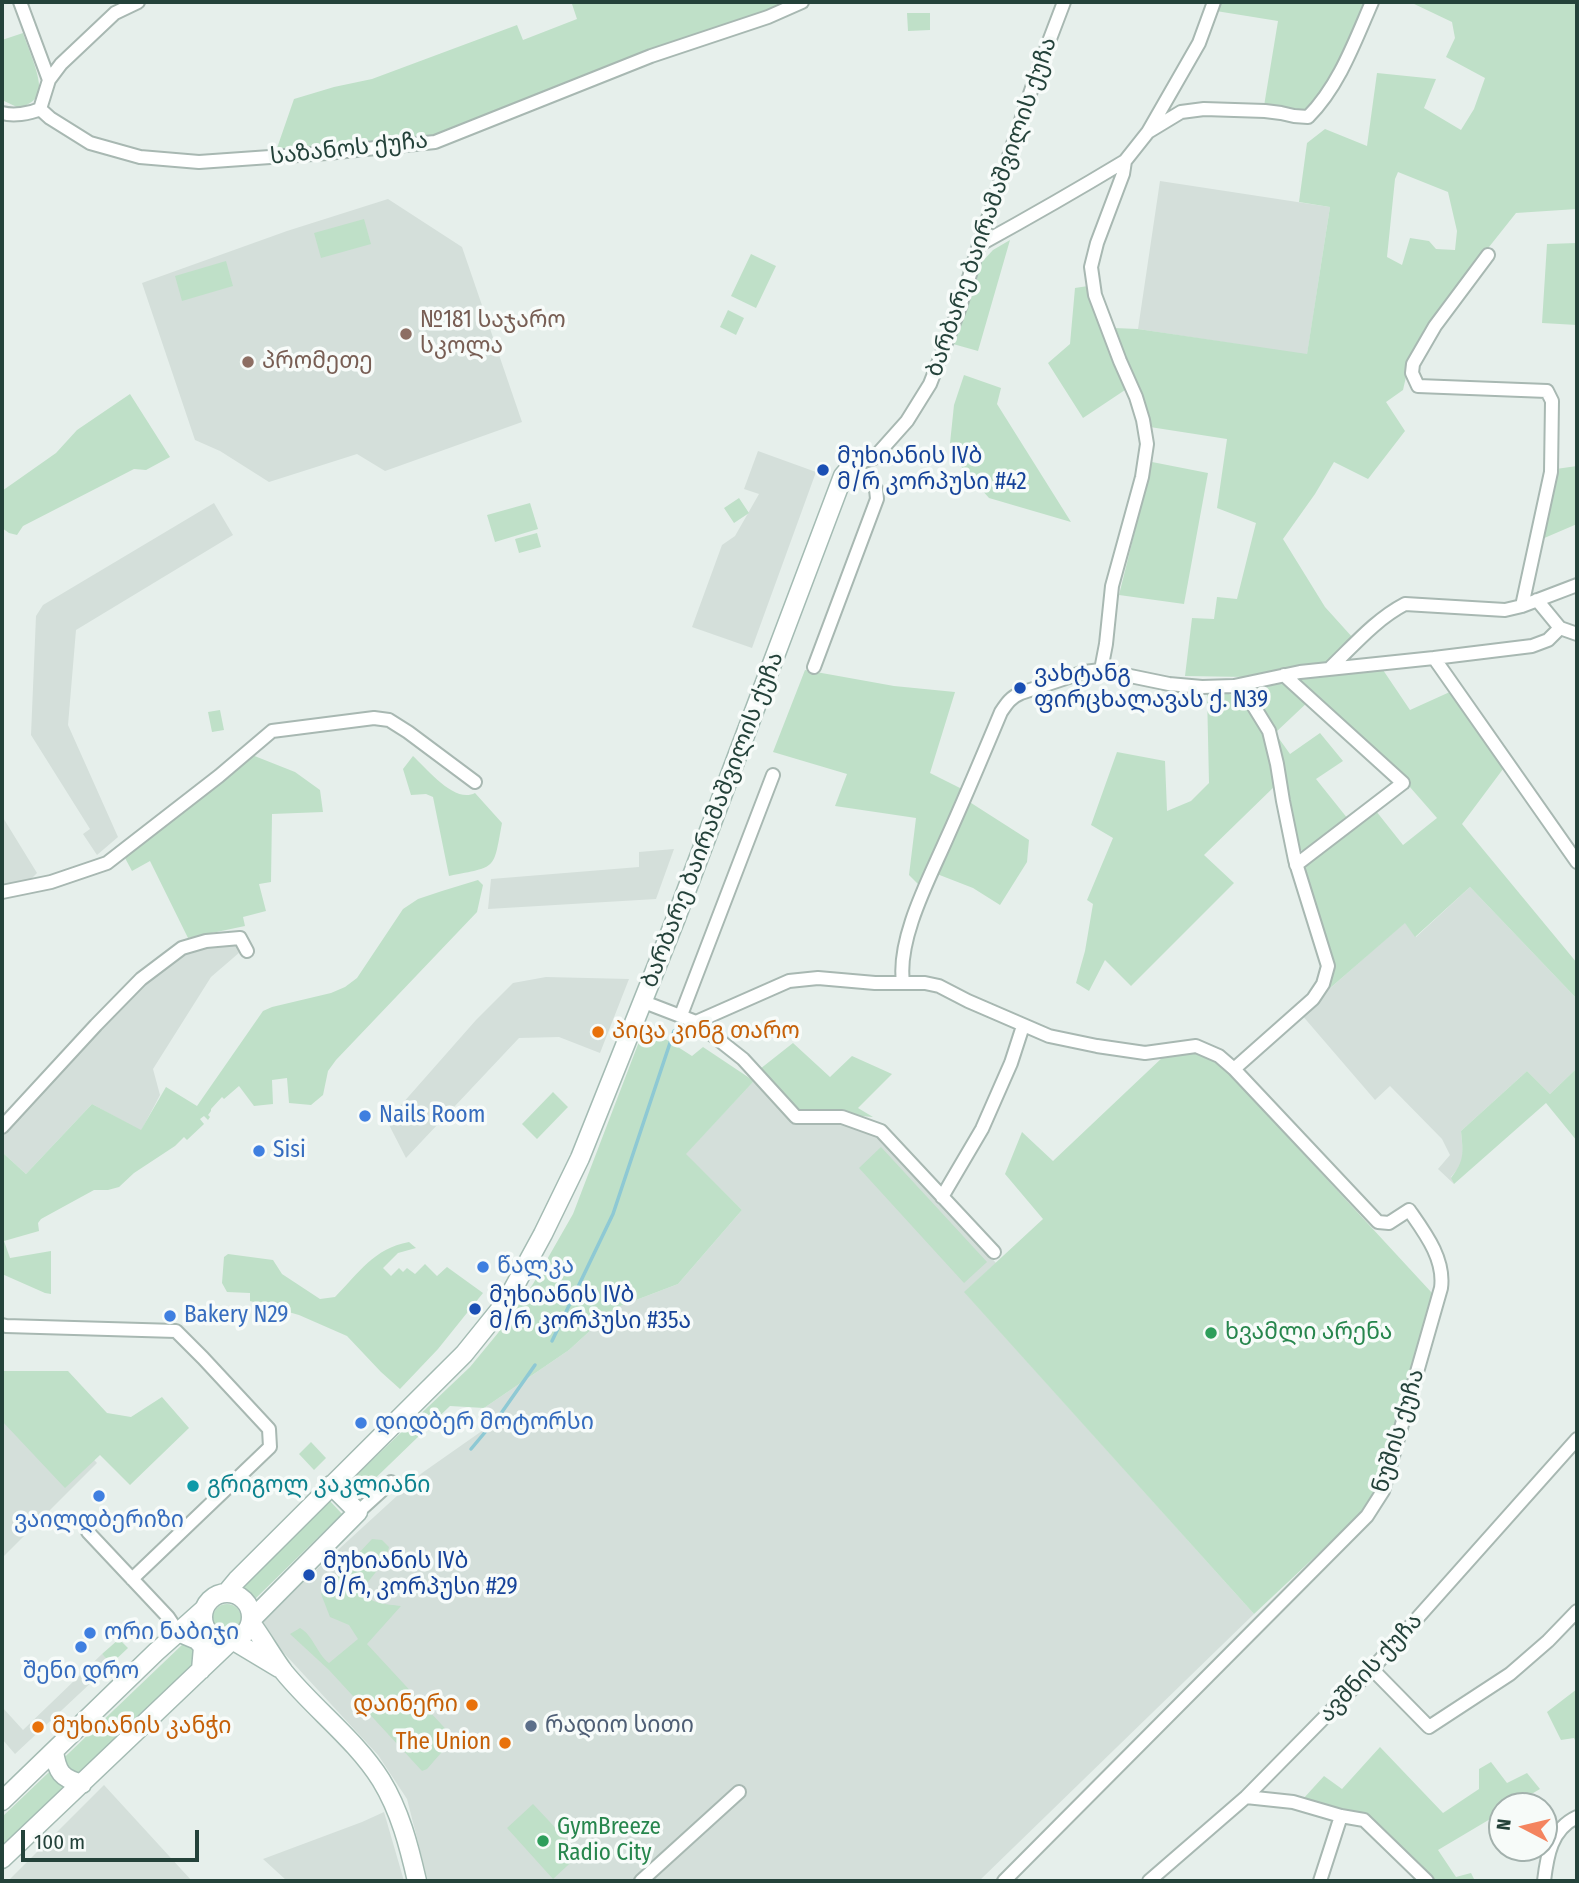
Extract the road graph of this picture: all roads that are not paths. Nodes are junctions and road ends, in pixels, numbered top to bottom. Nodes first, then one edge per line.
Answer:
1 (20, 2) edge
2 (138, 2) edge
3 (803, 2) edge
4 (1064, 2) edge
5 (1214, 2) edge
6 (1372, 2) edge
7 (49, 80) junction
8 (40, 109) junction
9 (2, 113) edge
10 (1148, 132) junction
11 (1125, 161) junction
12 (979, 245) junction
13 (1488, 255) dead end
14 (853, 464) junction
15 (1577, 585) edge
16 (1537, 600) junction
17 (1522, 606) junction
18 (1560, 628) junction
19 (1577, 634) edge
20 (1434, 657) junction
21 (814, 667) dead end
22 (1329, 669) junction
23 (1101, 670) junction
24 (1284, 676) junction
25 (1234, 686) junction
26 (773, 775) dead end
27 (475, 782) dead end
28 (1577, 862) edge
29 (1296, 864) junction
30 (2, 892) edge
31 (247, 951) dead end
32 (903, 982) junction
33 (644, 1002) junction
34 (681, 1015) junction
35 (696, 1022) junction
36 (1023, 1026) junction
37 (1234, 1069) junction
38 (2, 1127) edge
39 (942, 1197) junction
40 (994, 1252) dead end
41 (2, 1325) edge
42 (1577, 1439) edge
43 (391, 1482) dead end
44 (331, 1485) junction
45 (358, 1512) junction
46 (88, 1532) dead end
47 (132, 1579) junction
48 (227, 1592) junction
49 (203, 1610) junction
50 (1577, 1611) edge
51 (251, 1621) junction
52 (178, 1632) junction
53 (232, 1641) junction
54 (201, 1670) junction
55 (1372, 1670) junction
56 (284, 1671) junction
57 (54, 1751) junction
58 (82, 1784) junction
59 (739, 1792) dead end
60 (1246, 1797) junction
61 (2, 1801) edge
62 (1342, 1816) junction
63 (1577, 1818) edge
64 (2, 1859) edge
65 (417, 1881) edge
66 (641, 1881) edge
67 (1004, 1881) edge
68 (1149, 1881) edge
69 (1320, 1881) edge
70 (1427, 1881) edge
71 (1544, 1881) edge

1 - 7 street
2 - 7 street
3 - 8 street, საზანოს ქუჩა
4 - 12 street, ბარბარე ბაირამაშვილის ქუჩა
5 - 10 street
6 - 10 street
7 - 8 street
8 - 9 street
10 - 11 street
11 - 12 street
11 - 23 street
12 - 14 street, ბარბარე ბაირამაშვილის ქუჩა
13 - 17 street
14 - 21 street, ბარბარე ბაირამაშვილის ქუჩა
14 - 33 street, ბარბარე ბაირამაშვილის ქუჩა
15 - 16 street
16 - 17 street
16 - 18 street
17 - 22 street
18 - 19 street
18 - 20 street
20 - 22 street
20 - 28 street
22 - 24 street
23 - 25 street
23 - 32 street
24 - 25 street
24 - 29 street
25 - 29 street
26 - 34 street, ბარბარე ბაირამაშვილის ქუჩა
27 - 30 street
29 - 37 street
31 - 38 street
32 - 35 street
32 - 36 street
33 - 34 street
33 - 44 street, ბარბარე ბაირამაშვილის ქუჩა
34 - 35 street
35 - 39 street
36 - 37 street
36 - 39 street
37 - 67 street, ნუშის ქუჩა
39 - 40 street
41 - 47 street
42 - 55 street, ავშნის ქუჩა
43 - 45 street
44 - 45 street
44 - 48 street, ბარბარე ბაირამაშვილის ქუჩა
45 - 51 street
46 - 47 street
47 - 52 street
48 - 49 street
48 - 51 street
49 - 52 street
49 - 53 street
50 - 55 street
51 - 53 street
51 - 56 street
52 - 54 street
52 - 57 street
53 - 54 street
53 - 56 street
54 - 58 street
55 - 60 street, ავშნის ქუჩა
56 - 65 street
57 - 58 street
57 - 61 street
58 - 64 street
59 - 66 street
60 - 62 street
60 - 68 street, ავშნის ქუჩა
62 - 69 street
62 - 70 street
63 - 71 street

